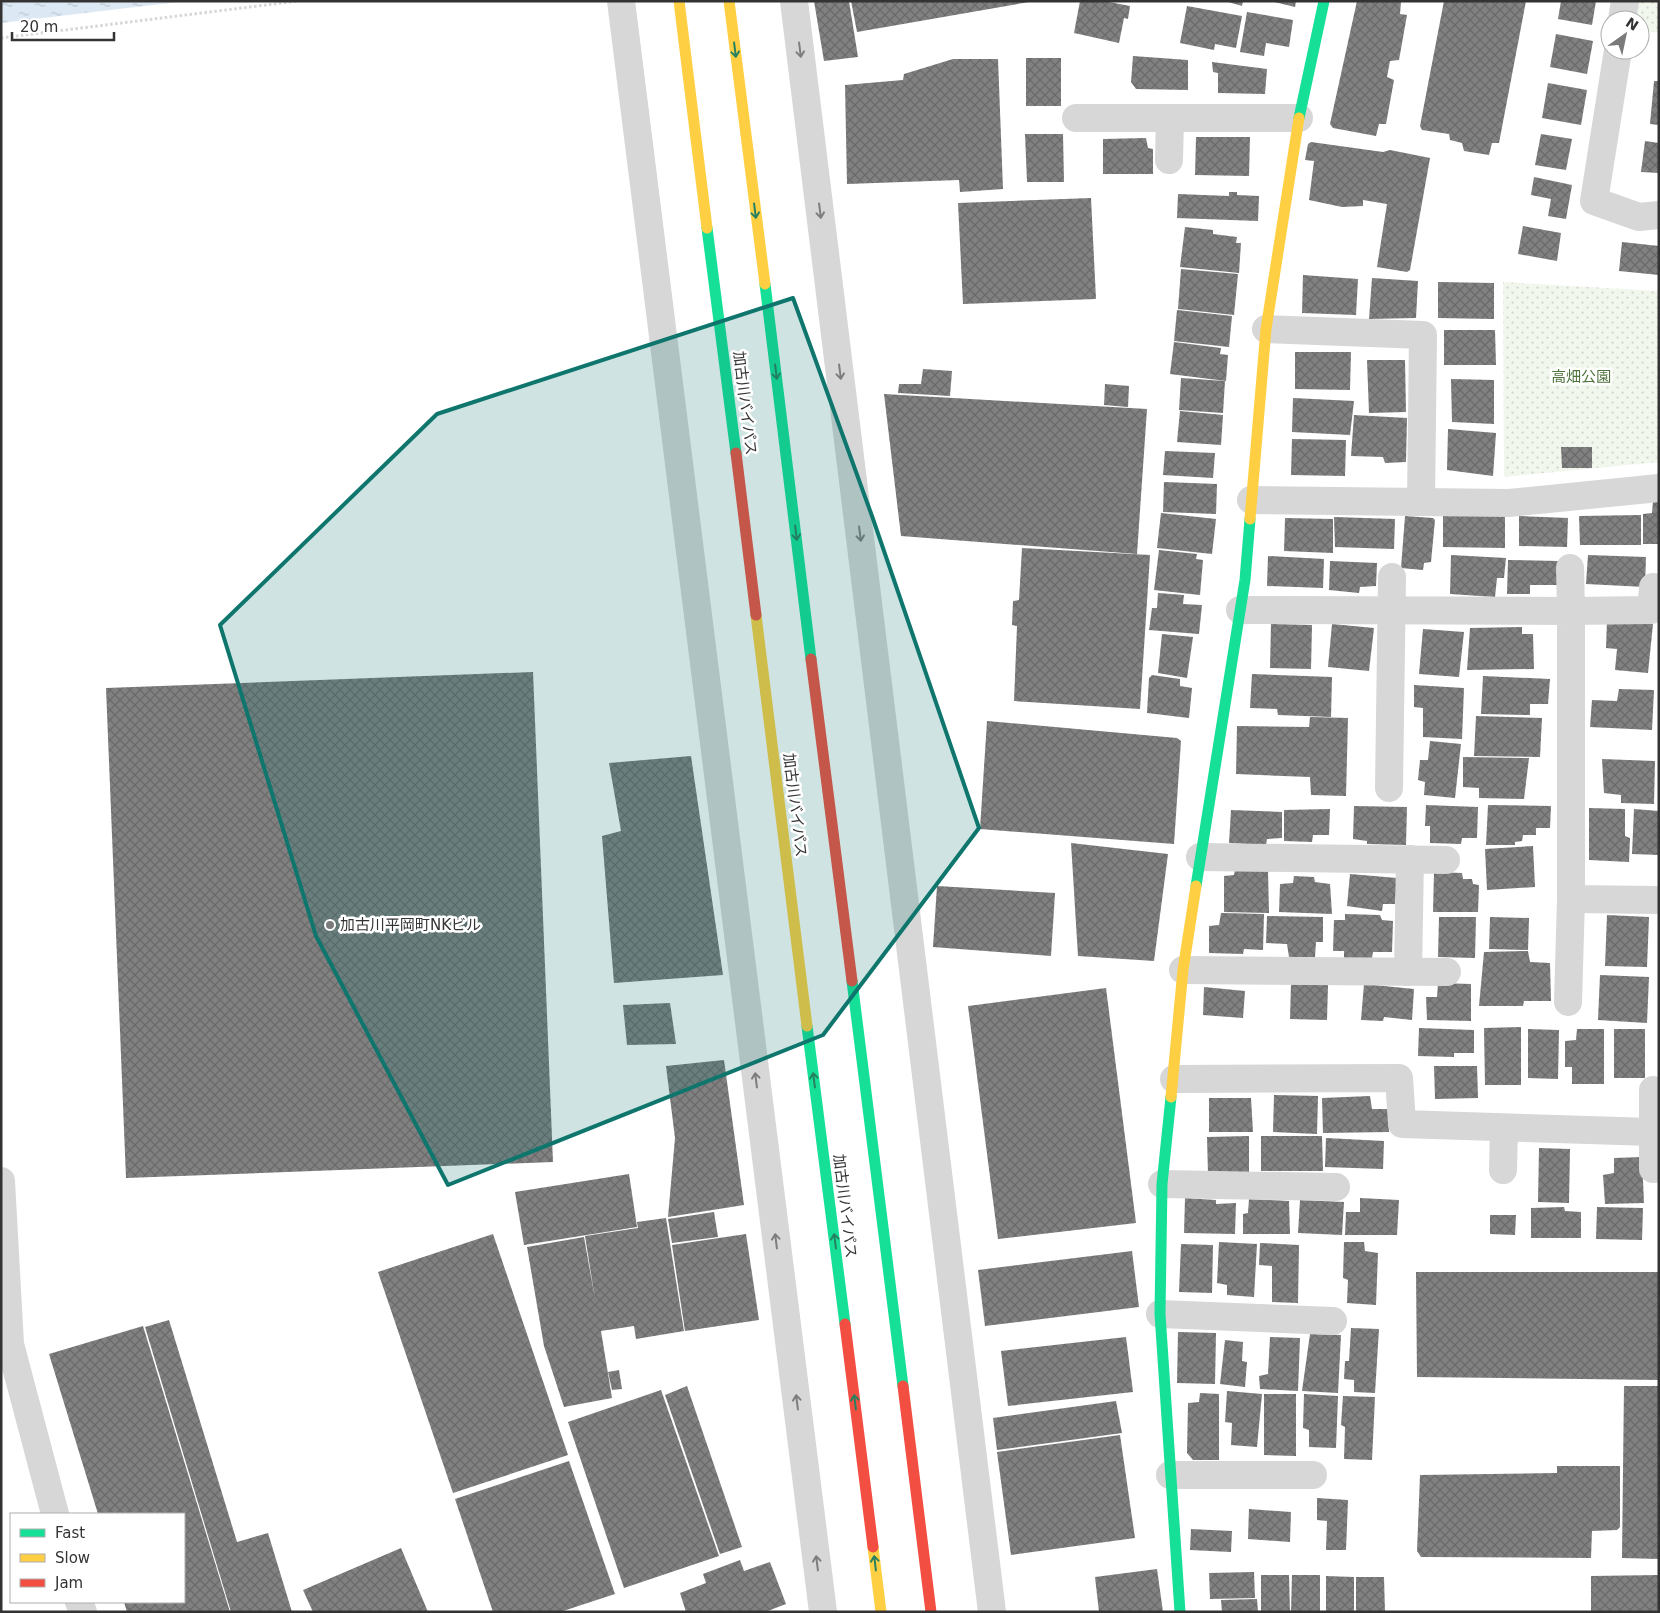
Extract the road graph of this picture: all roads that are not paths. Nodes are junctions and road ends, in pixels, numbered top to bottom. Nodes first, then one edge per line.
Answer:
1 (621, 1) edge
2 (679, 1) edge
3 (729, 1) edge
4 (794, 1) edge
5 (1324, 1) edge
6 (1616, 60) edge
7 (1076, 118) dead end
8 (1170, 118) junction
9 (1299, 118) junction
10 (1169, 160) dead end
11 (1659, 214) edge
12 (1266, 329) junction
13 (1659, 488) edge
14 (1251, 500) junction
15 (1421, 502) junction
16 (1570, 568) dead end
17 (1392, 577) dead end
18 (1653, 587) dead end
19 (1240, 610) junction
20 (1392, 610) junction
21 (1571, 611) junction
22 (1389, 788) dead end
23 (1200, 857) junction
24 (1410, 859) junction
25 (1446, 860) dead end
26 (1571, 898) junction
27 (1659, 900) edge
28 (1183, 970) junction
29 (1408, 972) junction
30 (1446, 972) dead end
31 (1568, 1002) dead end
32 (1174, 1079) junction
33 (1654, 1090) dead end
34 (1504, 1128) junction
35 (1652, 1132) junction
36 (1653, 1169) dead end
37 (1502, 1170) dead end
38 (1, 1181) edge
39 (1162, 1184) junction
40 (1336, 1187) dead end
41 (1160, 1314) junction
42 (1333, 1321) dead end
43 (1170, 1475) junction
44 (1312, 1475) dead end
45 (55, 1513) edge
46 (823, 1612) edge
47 (881, 1612) edge
48 (931, 1612) edge
49 (992, 1612) edge
50 (1180, 1612) edge

46 -> 1 street
47 -> 2 main road, 加古川バイパス
3 -> 48 main road
4 -> 49 street
5 - 9 main road
6 - 11 street
7 - 8 street
8 - 9 street
8 - 10 street
9 - 12 main road
12 - 14 main road
12 - 15 street
13 - 15 street
14 - 15 street
14 - 19 main road
16 - 21 street
17 - 20 street
18 - 21 street
19 - 20 street
19 - 23 main road
20 - 21 street
20 - 22 street
21 - 26 street
23 - 24 street
23 - 28 main road
24 - 25 street
24 - 29 street
26 - 27 street
26 - 31 street
28 - 29 street
28 - 32 main road
29 - 30 street
32 - 34 street
32 - 39 main road
33 - 35 street
34 - 35 street
34 - 37 street
35 - 36 street
38 - 45 street
39 - 40 street
39 - 41 main road
41 - 42 street
41 - 43 main road
43 - 44 street
43 - 50 main road

